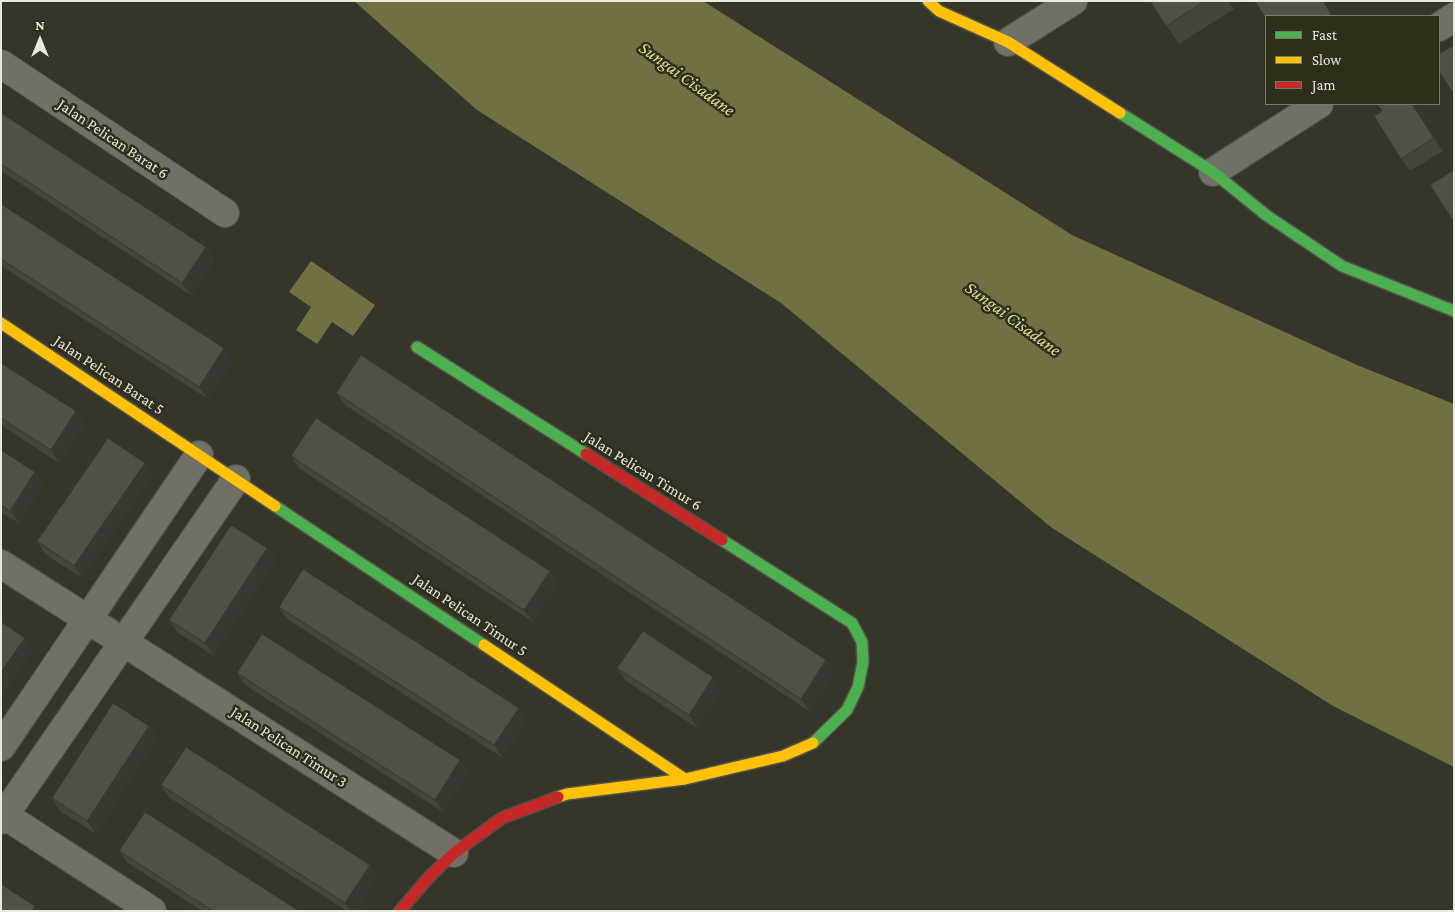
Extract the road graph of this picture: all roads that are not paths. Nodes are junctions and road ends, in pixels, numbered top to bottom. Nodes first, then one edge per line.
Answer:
1 (928, 1) edge
2 (1073, 1) edge
3 (1454, 17) edge
4 (1440, 26) edge
5 (1008, 42) junction
6 (1, 64) edge
7 (1317, 105) edge
8 (1212, 172) junction
9 (225, 213) dead end
10 (1454, 311) edge
11 (1, 323) edge
12 (417, 347) dead end
13 (199, 455) junction
14 (236, 479) junction
15 (1, 564) edge
16 (88, 620) junction
17 (124, 642) junction
18 (1, 747) edge
19 (685, 779) junction
20 (2, 816) edge
21 (454, 852) junction
22 (152, 911) edge
23 (400, 911) edge

1 - 5 street
2 - 5 street
3 - 4 street
5 - 8 street
6 - 9 street, Jalan Pelican Barat 6
7 - 8 street
8 - 10 street
11 - 13 street, Jalan Pelican Barat 5
12 - 19 street, Jalan Pelican Timur 6
13 - 14 street, Jalan Pelican Barat 5
13 - 16 street
14 - 17 street
14 - 19 street, Jalan Pelican Timur 5
15 - 16 street, Jalan Pelican Timur 3
16 - 17 street, Jalan Pelican Timur 3
16 - 18 street
17 - 20 street
17 - 21 street, Jalan Pelican Timur 3
19 - 21 street
20 - 22 street
21 - 23 street

